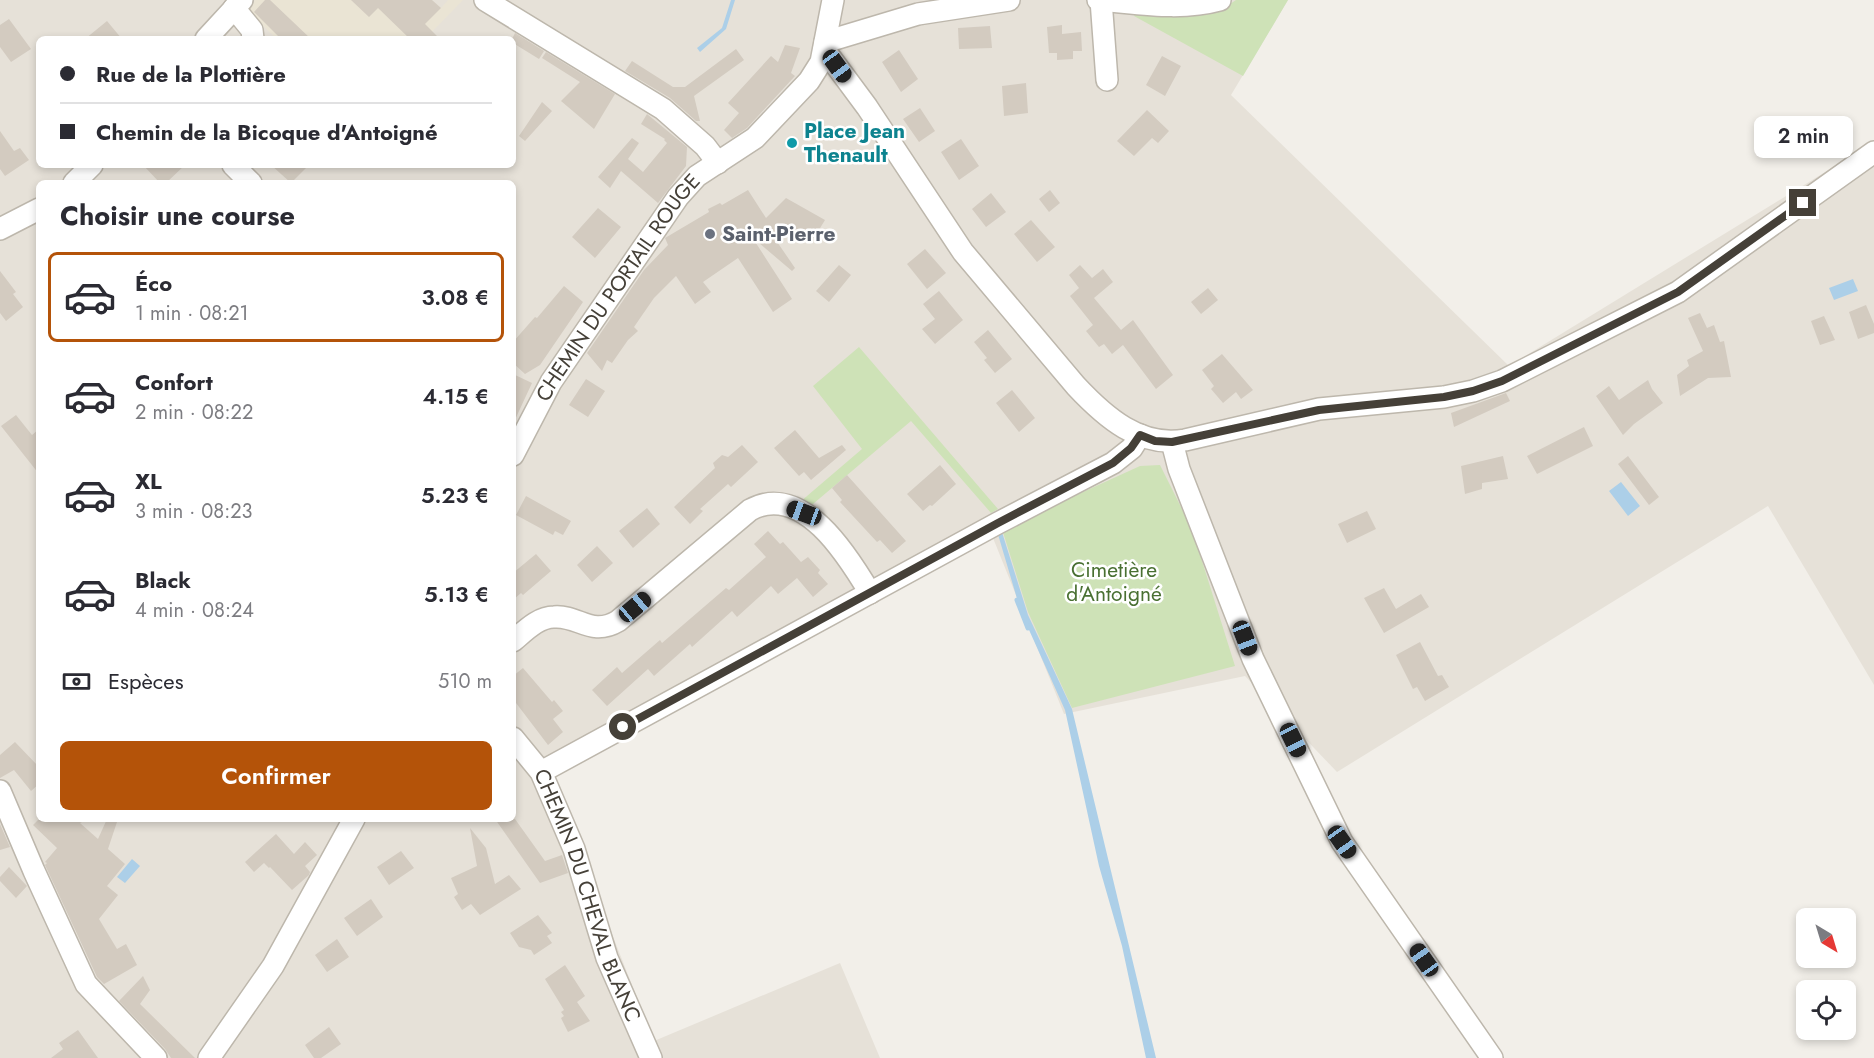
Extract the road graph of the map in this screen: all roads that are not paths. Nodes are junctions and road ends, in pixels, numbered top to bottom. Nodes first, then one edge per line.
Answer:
1 (485, 0) edge
2 (833, 0) edge
3 (1009, 0) edge
4 (1099, 0) edge
5 (1220, 0) edge
6 (238, 4) edge
7 (213, 36) edge
8 (253, 36) edge
9 (825, 45) junction
10 (1107, 80) dead end
11 (1874, 152) edge
12 (718, 163) junction
13 (89, 168) edge
14 (235, 168) edge
15 (77, 180) edge
16 (248, 180) edge
17 (36, 215) edge
18 (0, 229) edge
19 (1140, 435) junction
20 (1172, 442) junction
21 (516, 449) edge
22 (870, 593) junction
23 (516, 639) edge
24 (516, 742) edge
25 (541, 772) junction
26 (0, 791) edge
27 (352, 822) edge
28 (156, 1058) edge
29 (209, 1058) edge
30 (651, 1058) edge
31 (1492, 1058) edge

1 - 12 street
2 - 9 street, CHEMIN DU PORTAIL ROUGE
3 - 9 street
4 - 5 street
4 - 10 street
6 - 7 street
6 - 8 street
9 - 12 street, CHEMIN DU PORTAIL ROUGE
9 - 19 street
11 - 20 street
12 - 21 street, CHEMIN DU PORTAIL ROUGE
13 - 15 street
14 - 16 street
17 - 18 street
19 - 20 street
19 - 22 street
20 - 31 street
22 - 23 street
22 - 25 street
24 - 25 street, CHEMIN DU CHEVAL BLANC
25 - 30 street, CHEMIN DU CHEVAL BLANC
26 - 28 street
27 - 29 street

